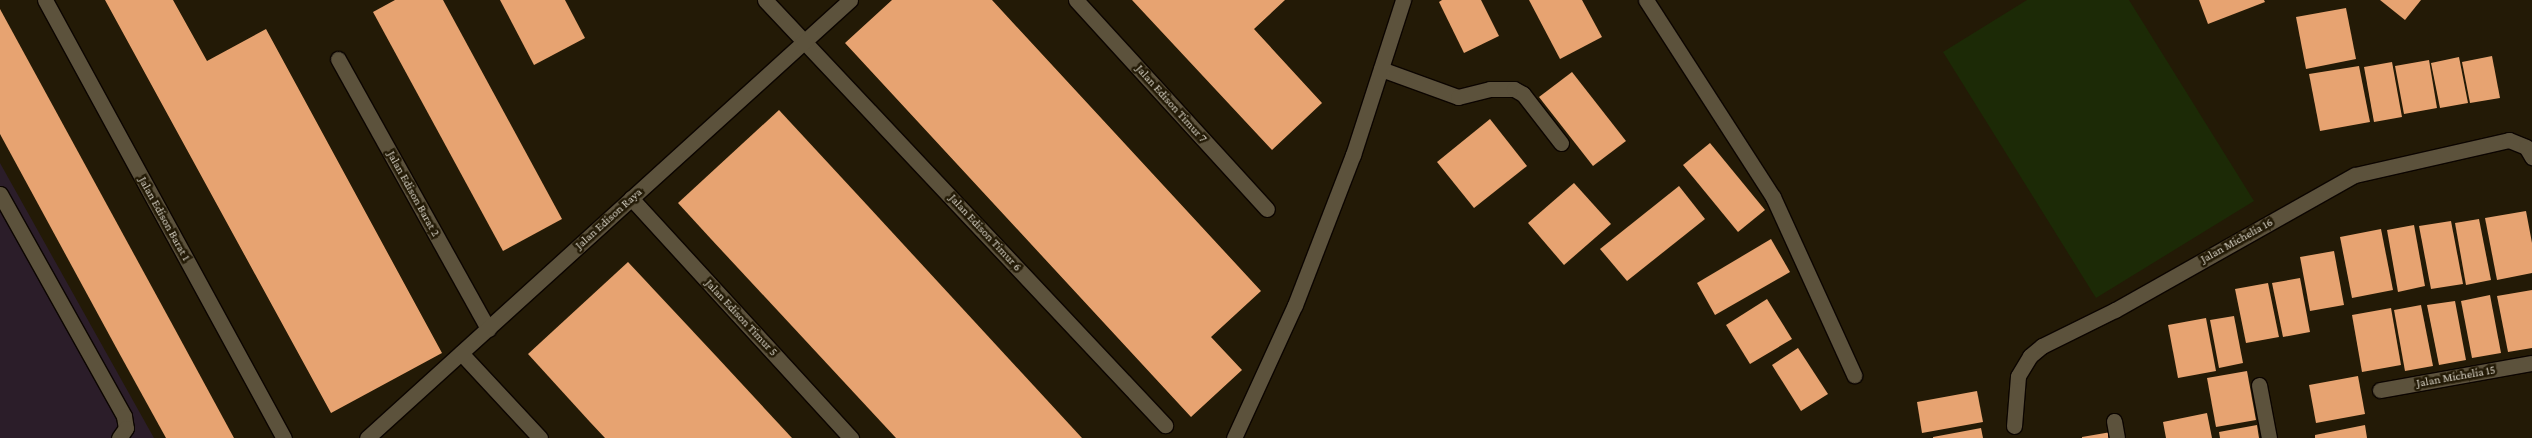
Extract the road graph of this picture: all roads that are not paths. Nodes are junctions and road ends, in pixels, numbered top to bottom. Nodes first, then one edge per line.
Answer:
1 (45, 0) edge
2 (765, 0) edge
3 (850, 0) edge
4 (1076, 0) edge
5 (1403, 0) edge
6 (1646, 0) edge
7 (804, 41) junction
8 (338, 59) dead end
9 (1380, 69) junction
10 (1561, 144) dead end
11 (2529, 152) edge
12 (0, 194) edge
13 (631, 198) junction
14 (1267, 209) dead end
15 (488, 328) junction
16 (461, 353) junction
17 (2532, 363) edge
18 (1854, 375) dead end
19 (2259, 385) dead end
20 (2380, 390) dead end
21 (2114, 421) dead end
22 (1165, 425) dead end
23 (2014, 426) dead end
24 (119, 438) edge
25 (284, 438) edge
26 (367, 438) edge
27 (540, 438) edge
28 (851, 438) edge
29 (1234, 438) edge
30 (2117, 438) edge
31 (2268, 438) edge

1 - 25 street, Jalan Edison Barat 1
2 - 7 street, Jalan Edison Timur 6
3 - 7 street, Jalan Edison Raya
4 - 14 street, Jalan Edison Timur 7
5 - 9 street
6 - 18 street
7 - 13 street, Jalan Edison Raya
7 - 22 street, Jalan Edison Timur 6
8 - 15 street, Jalan Edison Barat 2
9 - 10 street
9 - 29 street
11 - 23 street, Jalan Michelia 16
12 - 24 street
13 - 15 street, Jalan Edison Raya
13 - 28 street, Jalan Edison Timur 5
15 - 16 street, Jalan Edison Raya
16 - 26 street, Jalan Edison Raya
16 - 27 street
17 - 20 street, Jalan Michelia 15
19 - 31 street
21 - 30 street

